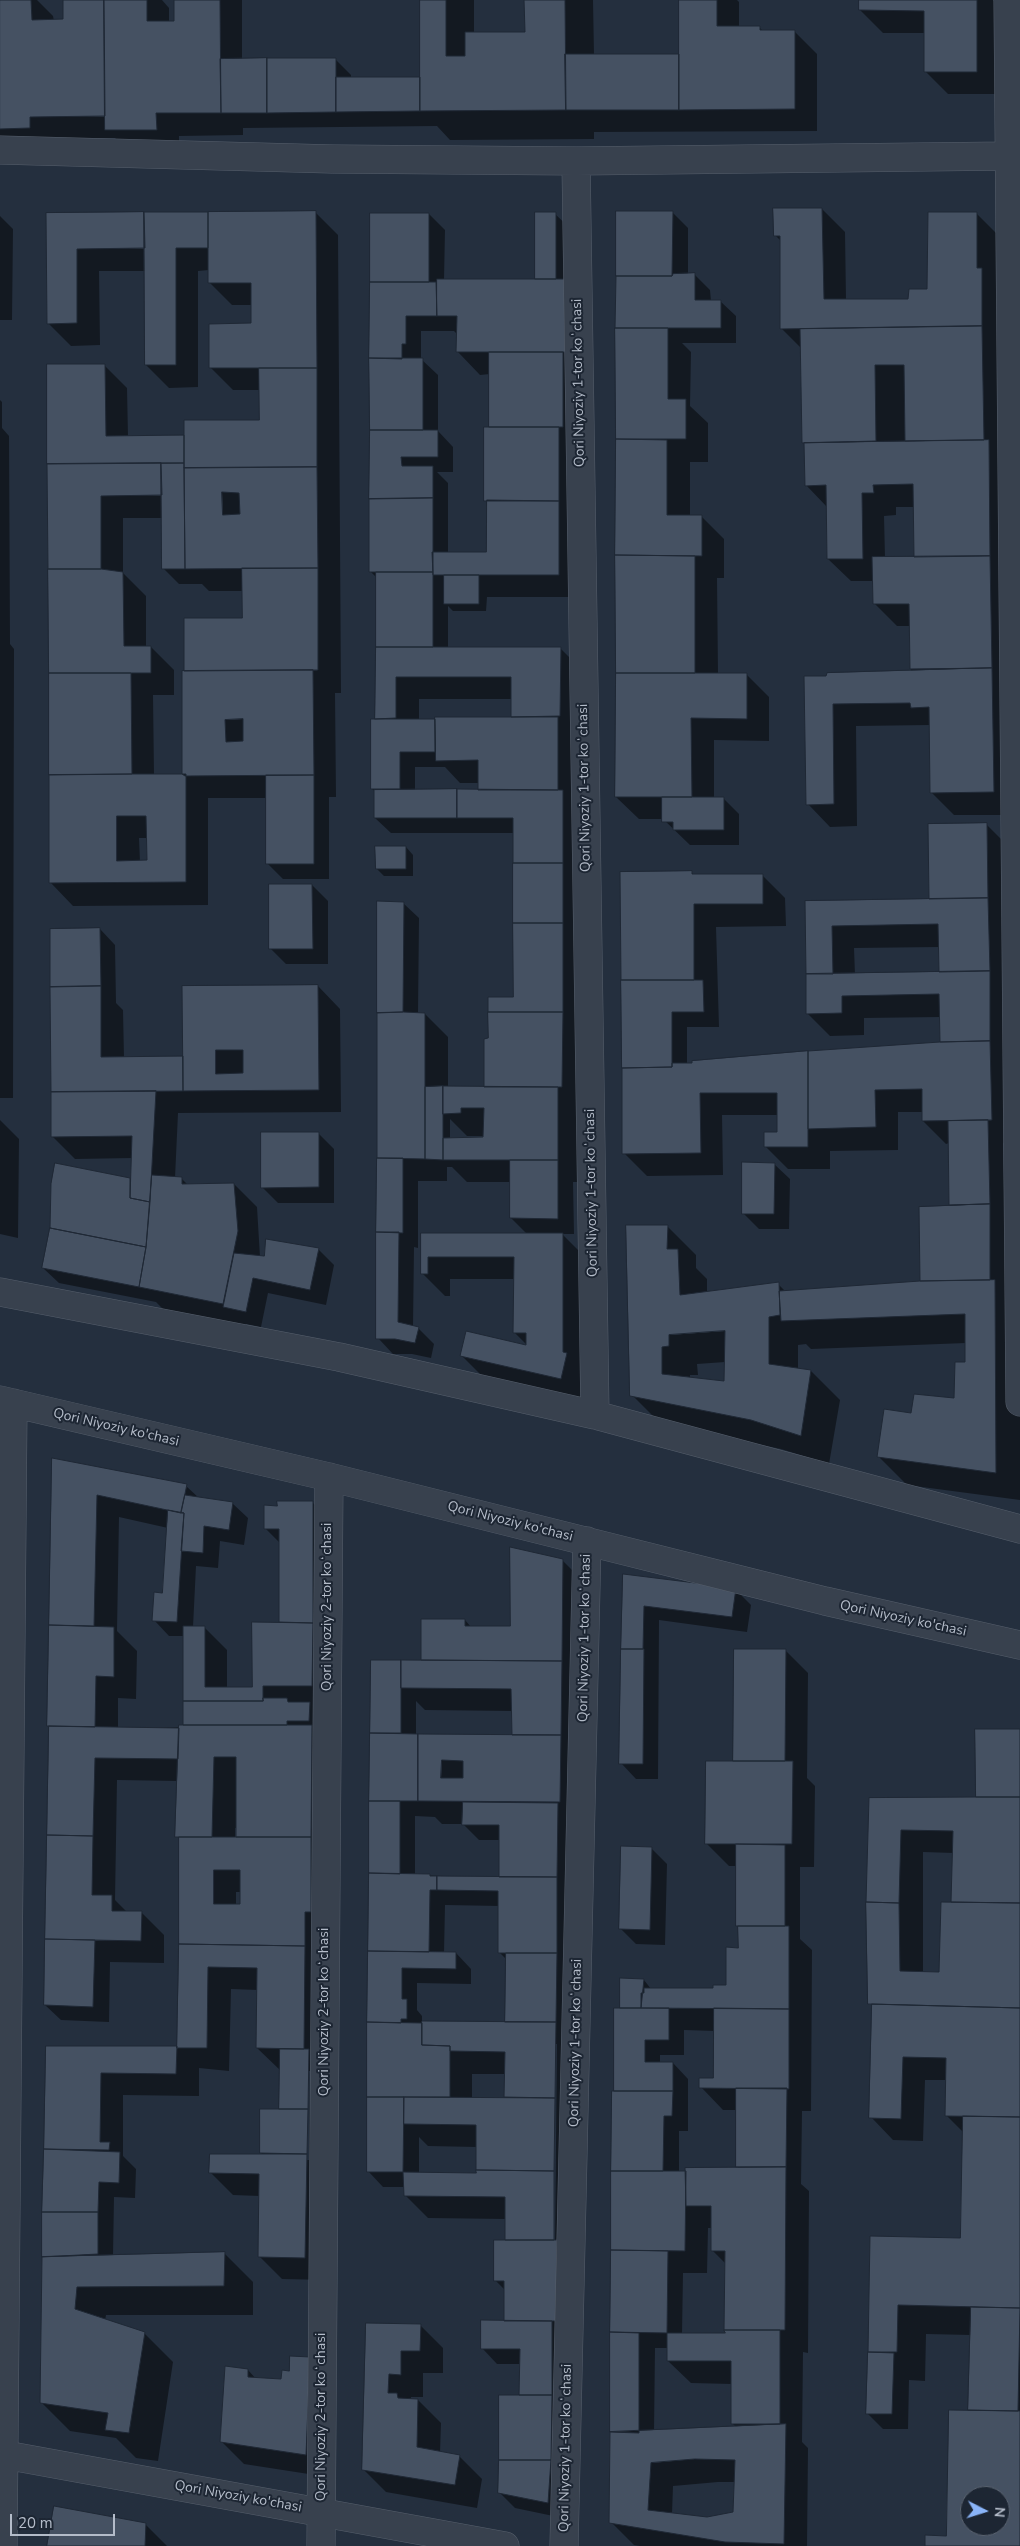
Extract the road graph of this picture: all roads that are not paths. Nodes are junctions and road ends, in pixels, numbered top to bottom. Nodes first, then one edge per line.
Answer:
1 (1008, 0) edge
2 (0, 150) edge
3 (1008, 156) junction
4 (576, 161) junction
5 (0, 1292) edge
6 (6, 1402) edge
7 (1020, 1402) edge
8 (595, 1415) junction
9 (329, 1477) junction
10 (1020, 1529) edge
11 (588, 1541) junction
12 (1020, 1645) edge
13 (2, 2454) edge
14 (321, 2512) junction
15 (3, 2546) edge
16 (321, 2546) edge
17 (505, 2546) edge
18 (564, 2546) edge

1 - 3 street
2 - 4 street
3 - 4 street
3 - 7 street
4 - 8 street, Qori Niyoziy 1-tor koʻchasi
5 - 8 street
6 - 9 street, Qori Niyoziy ko'chasi
6 - 13 street
8 - 10 street
9 - 11 street, Qori Niyoziy ko'chasi
9 - 14 street, Qori Niyoziy 2-tor koʻchasi
11 - 12 street, Qori Niyoziy ko'chasi
11 - 18 street, Qori Niyoziy 1-tor koʻchasi
13 - 14 street, Qori Niyoziy ko'chasi
13 - 15 street
14 - 16 street, Qori Niyoziy 2-tor koʻchasi
14 - 17 street, Qori Niyoziy ko'chasi

